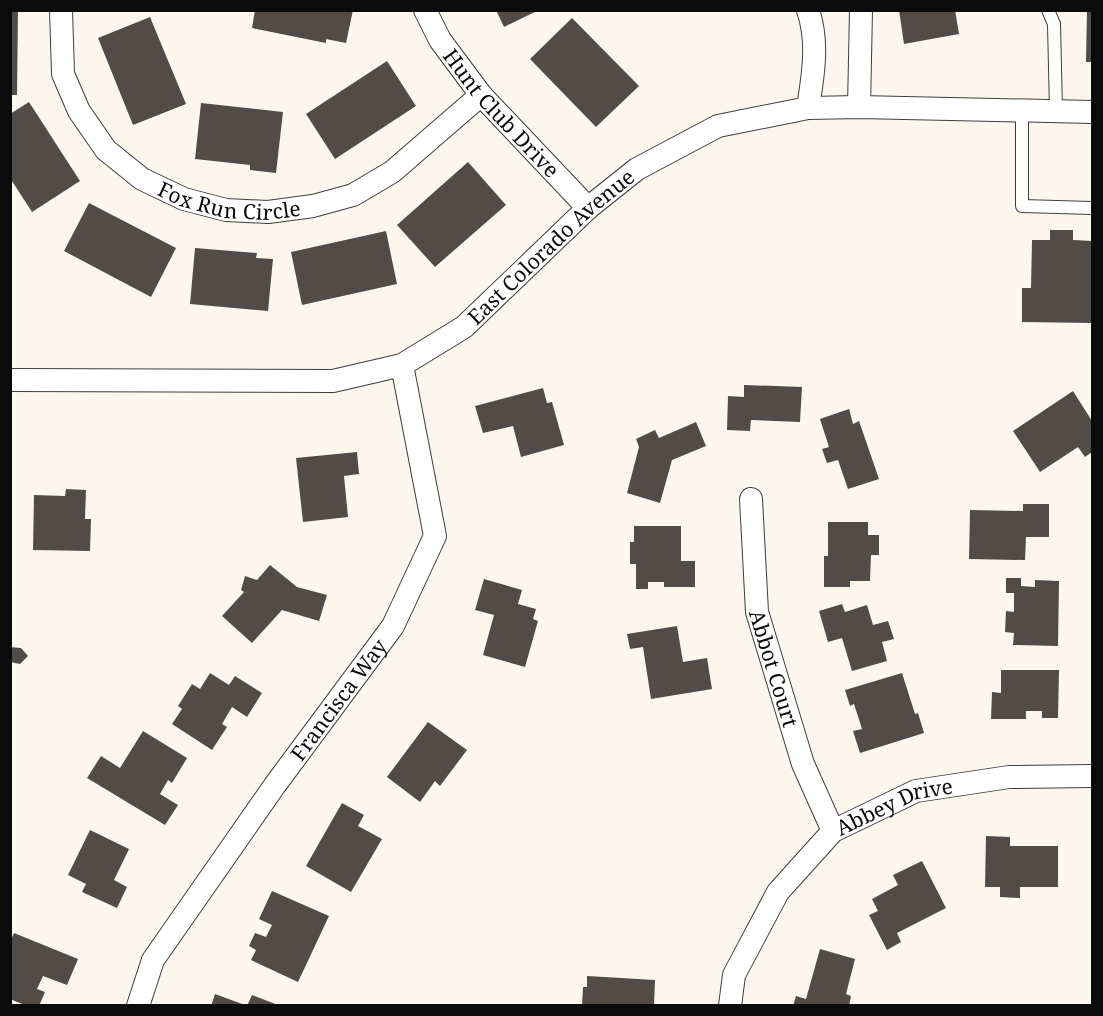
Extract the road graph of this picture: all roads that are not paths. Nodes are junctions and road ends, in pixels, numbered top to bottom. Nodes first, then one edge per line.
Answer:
1 (61, 10) edge
2 (425, 10) edge
3 (808, 10) edge
4 (861, 10) edge
5 (1048, 10) edge
6 (481, 95) junction
7 (808, 108) junction
8 (859, 108) junction
9 (1022, 110) junction
10 (1056, 111) junction
11 (1092, 112) edge
12 (588, 208) junction
13 (1092, 208) edge
14 (402, 365) junction
15 (10, 380) edge
16 (751, 499) dead end
17 (1092, 776) edge
18 (833, 831) junction
19 (138, 1005) edge
20 (730, 1005) edge

1 - 6 street, Fox Run Circle
2 - 6 street, Hunt Club Drive
3 - 7 street
4 - 8 street
5 - 10 lane
6 - 12 street, Hunt Club Drive
7 - 8 street, East Colorado Avenue
7 - 12 street, East Colorado Avenue
8 - 9 street, East Colorado Avenue
9 - 10 street, East Colorado Avenue
9 - 13 lane
10 - 11 street, East Colorado Avenue
12 - 14 street, East Colorado Avenue
14 - 15 street, East Colorado Avenue
14 - 19 street, Francisca Way
16 - 18 street, Abbot Court
17 - 18 street, Abbey Drive
18 - 20 street, Abbey Drive

